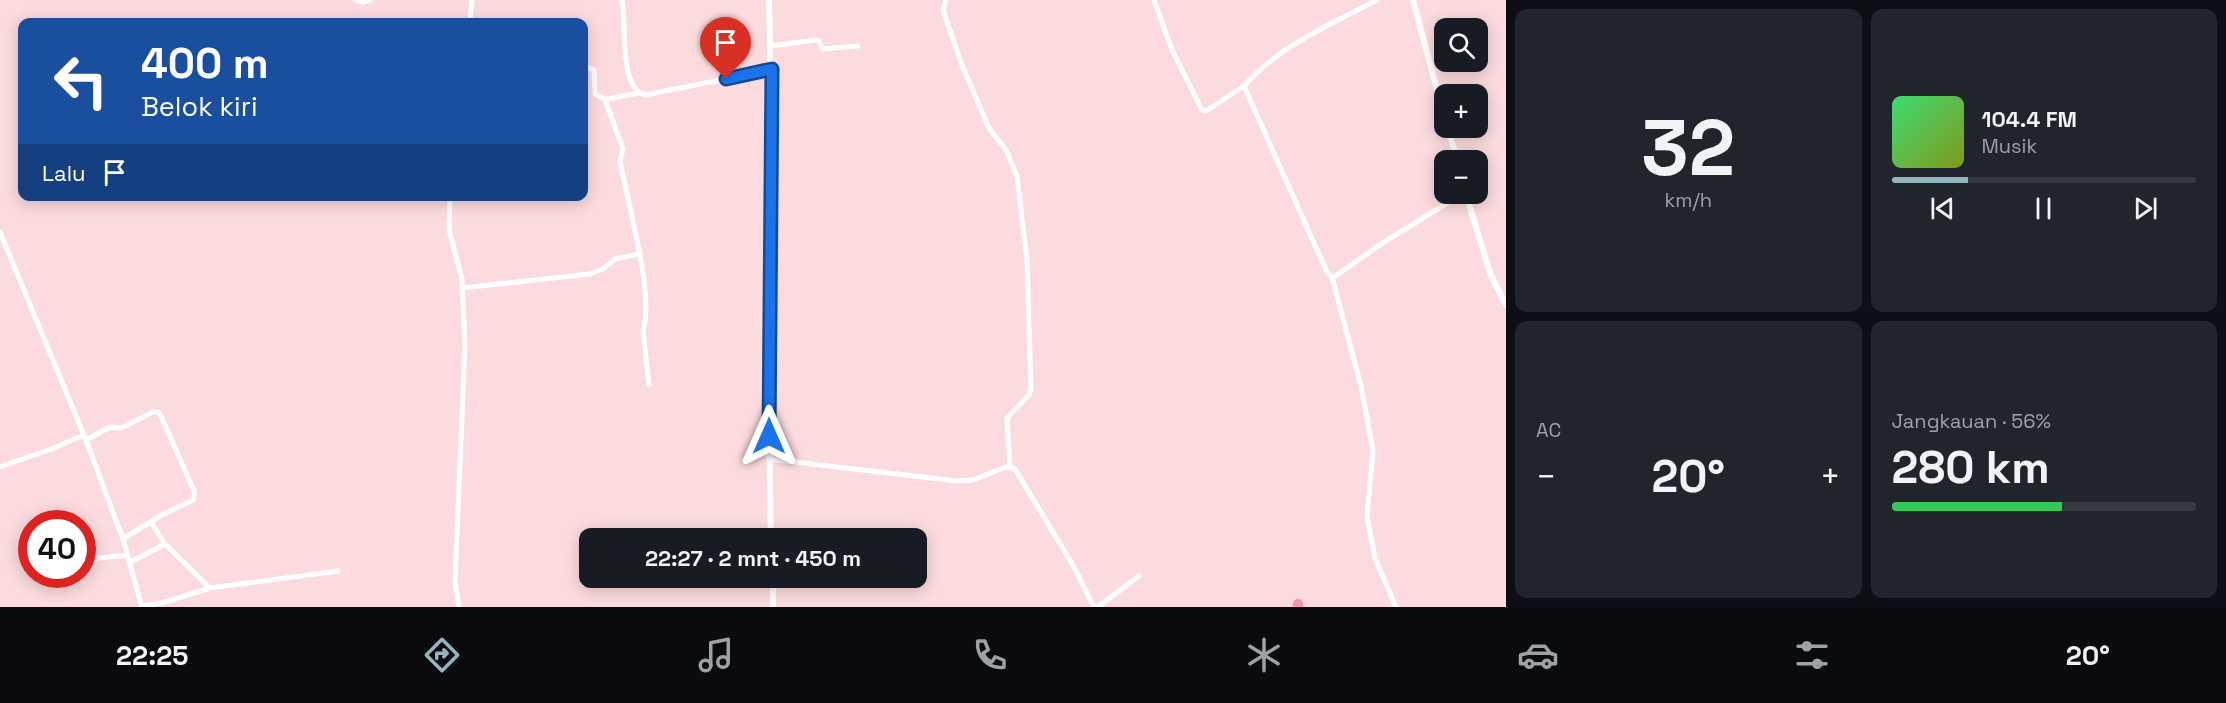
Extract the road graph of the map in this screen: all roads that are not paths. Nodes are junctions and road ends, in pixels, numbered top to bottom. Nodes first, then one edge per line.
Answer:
1 (357, 0) edge
2 (370, 0) edge
3 (472, 0) edge
4 (622, 0) edge
5 (769, 0) edge
6 (946, 0) edge
7 (1154, 0) edge
8 (1377, 0) edge
9 (1413, 0) edge
10 (470, 18) edge
11 (771, 46) junction
12 (858, 46) dead end
13 (588, 68) edge
14 (772, 69) junction
15 (1435, 84) edge
16 (1244, 86) junction
17 (639, 93) junction
18 (607, 100) junction
19 (450, 201) edge
20 (1447, 204) edge
21 (1467, 204) edge
22 (0, 232) edge
23 (639, 254) junction
24 (1332, 277) junction
25 (462, 288) junction
26 (1506, 305) edge
27 (648, 385) dead end
28 (85, 437) junction
29 (769, 459) junction
30 (1010, 466) junction
31 (0, 467) edge
32 (151, 522) junction
33 (771, 528) edge
34 (123, 539) junction
35 (165, 544) junction
36 (127, 555) junction
37 (96, 558) edge
38 (129, 563) junction
39 (338, 571) dead end
40 (1139, 576) dead end
41 (210, 588) junction
42 (772, 588) edge
43 (163, 605) edge
44 (142, 607) edge
45 (459, 607) edge
46 (773, 607) edge
47 (1096, 607) edge
48 (1395, 607) edge

1 - 2 street
3 - 10 street
4 - 17 street
5 - 11 street
6 - 30 street
7 - 16 street
8 - 16 street
9 - 15 street
11 - 12 street
11 - 14 street
13 - 18 street
14 - 17 street
14 - 29 street
16 - 24 street
17 - 18 street
18 - 23 street
19 - 25 street
20 - 24 street
21 - 26 street
22 - 28 street
23 - 25 street
23 - 27 street
24 - 48 street
25 - 45 street
28 - 31 street
28 - 32 street
28 - 34 street
29 - 30 street
29 - 33 street
30 - 47 street
32 - 34 street
32 - 35 street
34 - 36 street
35 - 38 street
35 - 41 street
36 - 37 street
36 - 38 street
38 - 44 street
39 - 41 street
40 - 47 street
41 - 43 street
42 - 46 street
43 - 44 street

